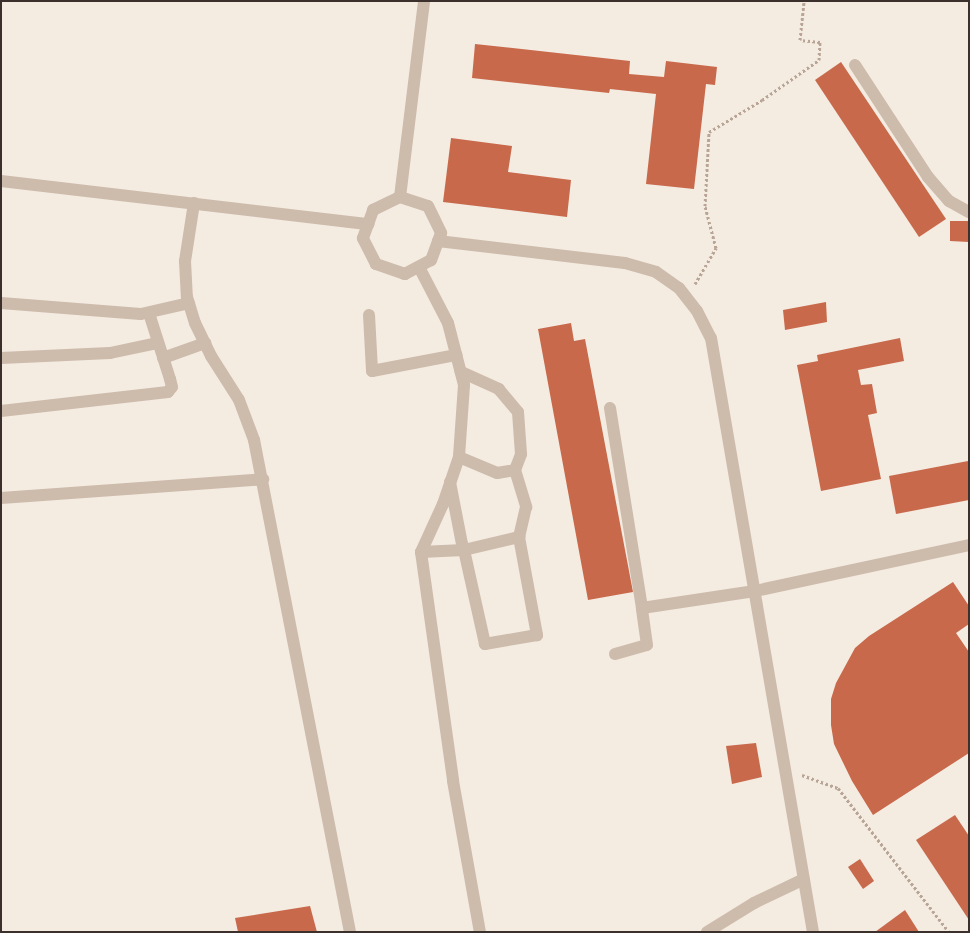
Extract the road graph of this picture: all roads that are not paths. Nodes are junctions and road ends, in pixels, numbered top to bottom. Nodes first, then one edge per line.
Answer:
1 (424, 1) edge
2 (855, 65) dead end
3 (1, 181) edge
4 (400, 197) junction
5 (194, 204) junction
6 (969, 212) edge
7 (368, 224) junction
8 (438, 242) junction
9 (419, 267) junction
10 (188, 300) junction
11 (1, 303) edge
12 (149, 314) junction
13 (369, 315) dead end
14 (158, 343) junction
15 (204, 343) junction
16 (456, 355) junction
17 (1, 358) edge
18 (163, 358) junction
19 (461, 372) junction
20 (610, 408) dead end
21 (1, 411) edge
22 (458, 457) junction
23 (515, 470) junction
24 (263, 479) junction
25 (450, 482) junction
26 (1, 498) edge
27 (519, 537) junction
28 (969, 546) edge
29 (464, 550) junction
30 (421, 552) junction
31 (755, 591) junction
32 (642, 608) junction
33 (614, 654) dead end
34 (804, 879) junction
35 (350, 932) edge
36 (480, 932) edge
37 (707, 932) edge
38 (813, 932) edge

1 - 4 lane
2 - 6 lane
3 - 5 lane
4 - 7 lane
4 - 8 lane
5 - 7 lane
5 - 10 lane
7 - 9 lane
8 - 9 lane
8 - 31 lane
9 - 16 lane
10 - 12 lane
10 - 15 lane
11 - 12 lane
12 - 14 lane
13 - 16 lane
14 - 17 lane
14 - 18 lane
15 - 18 lane
15 - 24 lane
16 - 19 lane
18 - 21 lane
19 - 22 lane
19 - 23 lane
20 - 32 lane
22 - 23 lane
22 - 25 lane
23 - 27 lane
24 - 26 lane
24 - 35 lane
25 - 29 lane
25 - 30 lane
27 - 29 lane
27 - 29 lane
28 - 31 lane
29 - 30 lane
30 - 36 lane
31 - 32 lane
31 - 34 lane
32 - 33 lane
34 - 37 lane
34 - 38 lane

